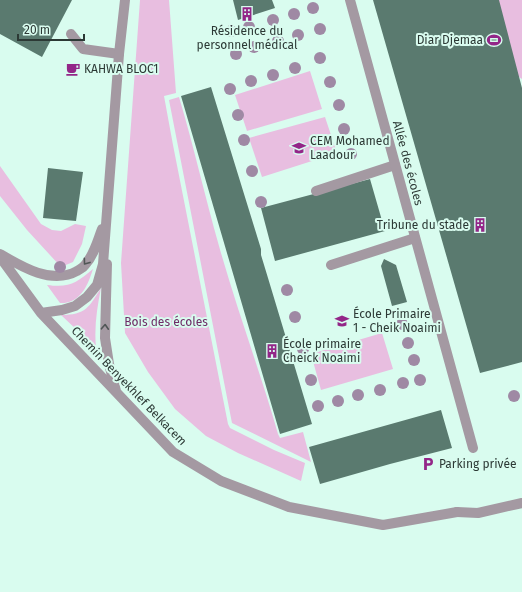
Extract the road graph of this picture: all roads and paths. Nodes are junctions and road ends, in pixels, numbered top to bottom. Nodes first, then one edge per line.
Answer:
1 (125, 0) edge
2 (350, 0) edge
3 (71, 34) dead end
4 (119, 54) junction
5 (395, 165) junction
6 (316, 191) dead end
7 (107, 214) junction
8 (415, 238) junction
9 (0, 254) edge
10 (0, 257) edge
11 (331, 265) dead end
12 (41, 313) junction
13 (116, 393) junction
14 (472, 448) dead end
15 (522, 502) edge

1 - 4 street
2 - 5 street, Allée des écoles
3 - 4 street
4 - 7 street
5 - 6 street
5 - 8 street, Allée des écoles
7 -> 9 street
7 - 12 street
13 -> 7 street
8 - 11 street
8 - 14 street, Allée des écoles
10 - 12 street, Chemin Benyekhlef Belkacem
12 - 13 street, Chemin Benyekhlef Belkacem
13 - 15 street, Chemin Benyekhlef Belkacem

